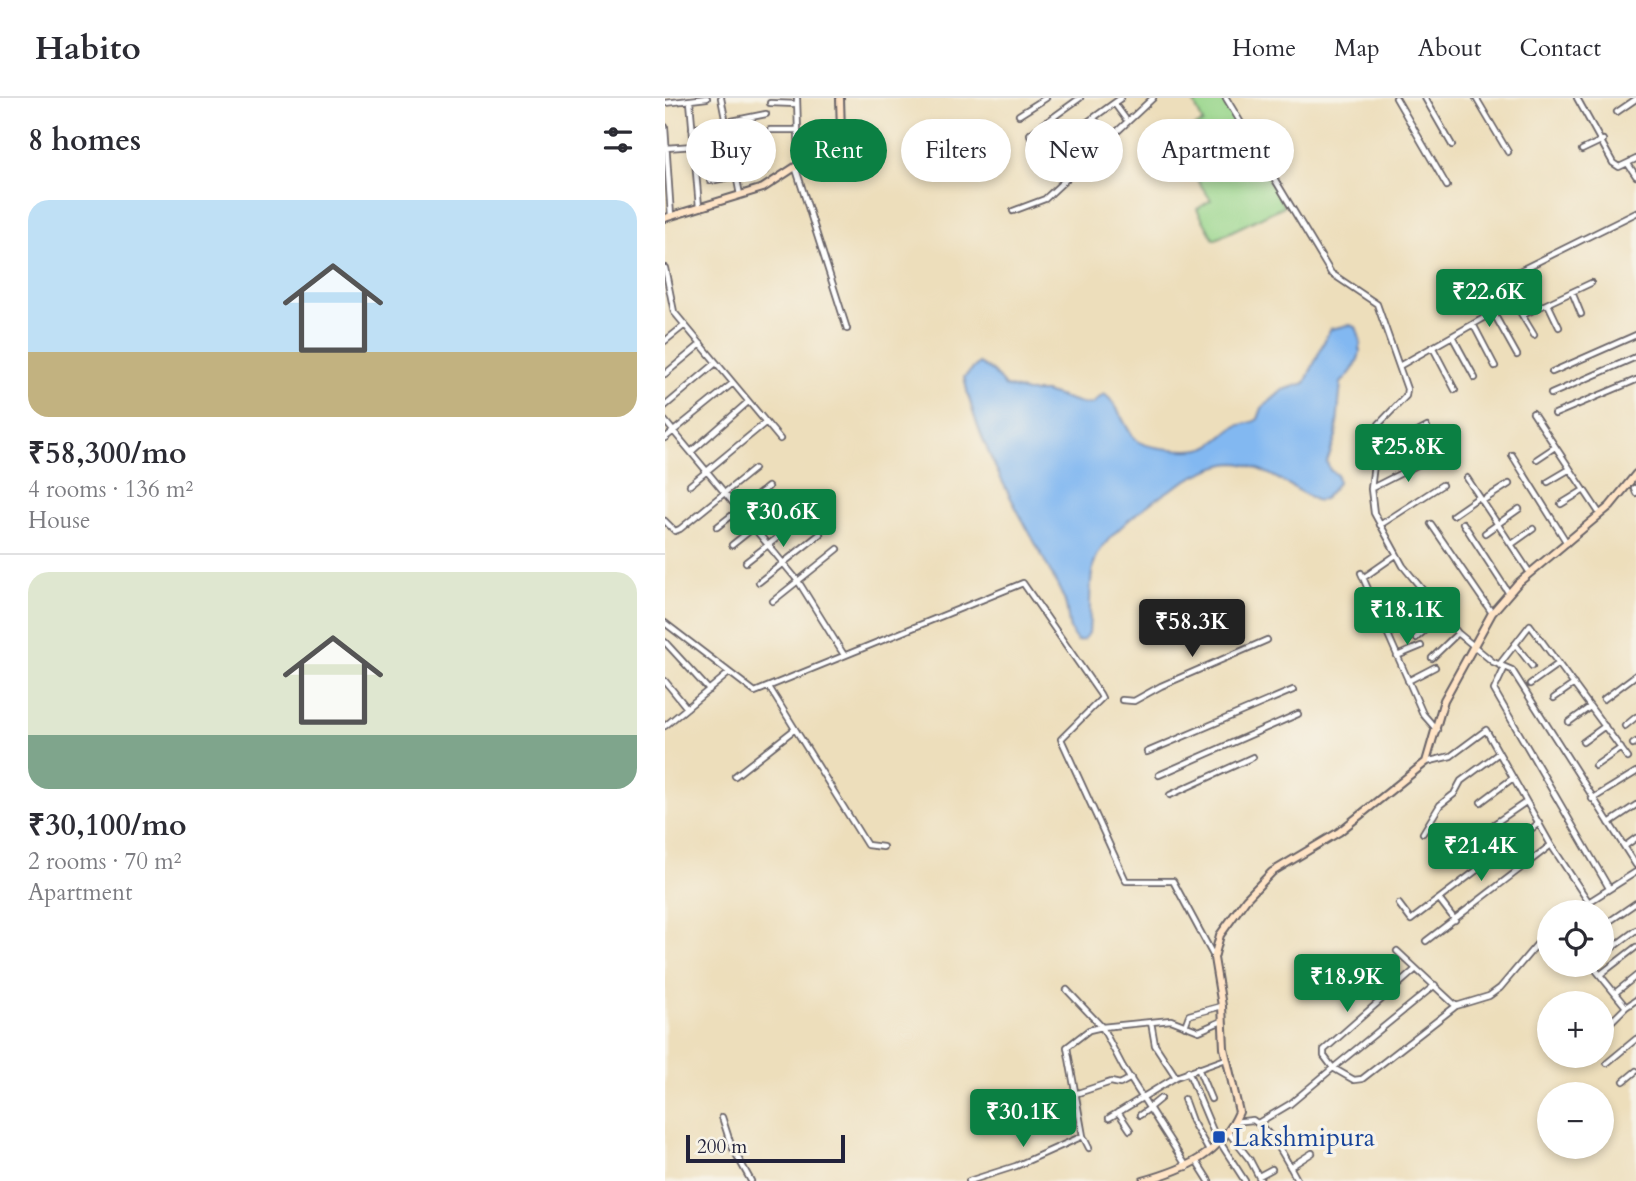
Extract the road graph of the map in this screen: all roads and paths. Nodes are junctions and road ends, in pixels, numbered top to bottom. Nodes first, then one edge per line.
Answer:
1 (708, 98) edge
2 (721, 98) edge
3 (840, 98) edge
4 (1046, 98) edge
5 (1080, 98) edge
6 (1121, 98) edge
7 (1153, 98) edge
8 (1226, 98) edge
9 (1397, 98) edge
10 (1425, 98) edge
11 (1476, 98) edge
12 (1577, 98) edge
13 (1636, 99) edge
14 (797, 101) edge
15 (690, 102) junction
16 (665, 103) edge
17 (769, 103) dead end
18 (1114, 103) junction
19 (1617, 111) dead end
20 (767, 114) dead end
21 (1019, 115) dead end
22 (1094, 118) edge
23 (1125, 118) dead end
24 (691, 119) edge
25 (725, 119) edge
26 (741, 119) edge
27 (798, 119) edge
28 (841, 119) edge
29 (1051, 119) edge
30 (665, 127) edge
31 (1603, 140) junction
32 (1453, 145) dead end
33 (686, 147) edge
34 (666, 148) edge
35 (1582, 150) dead end
36 (1508, 152) dead end
37 (1636, 159) edge
38 (1628, 164) junction
39 (790, 172) edge
40 (1636, 176) edge
41 (697, 182) edge
42 (737, 182) edge
43 (801, 182) edge
44 (1447, 186) dead end
45 (740, 195) junction
46 (699, 207) junction
47 (1013, 211) dead end
48 (1636, 213) edge
49 (668, 217) edge
50 (665, 272) edge
51 (1591, 283) dead end
52 (1571, 292) junction
53 (671, 301) junction
54 (1514, 301) junction
55 (665, 303) edge
56 (1548, 304) junction
57 (1493, 312) junction
58 (1581, 314) dead end
59 (1523, 315) junction
60 (1473, 324) junction
61 (685, 325) junction
62 (1559, 327) dead end
63 (847, 328) dead end
64 (1534, 335) dead end
65 (1636, 335) edge
66 (1453, 337) junction
67 (665, 341) edge
68 (701, 344) junction
69 (1433, 348) junction
70 (1517, 355) dead end
71 (1636, 357) edge
72 (716, 363) junction
73 (1401, 365) junction
74 (1495, 366) dead end
75 (1552, 372) dead end
76 (665, 374) edge
77 (1475, 378) dead end
78 (1636, 380) edge
79 (733, 383) junction
80 (1455, 390) dead end
81 (1551, 394) dead end
82 (749, 402) junction
83 (665, 407) edge
84 (1533, 414) dead end
85 (1555, 414) dead end
86 (665, 421) edge
87 (765, 423) junction
88 (1427, 428) dead end
89 (674, 431) junction
90 (665, 438) edge
91 (780, 439) dead end
92 (1555, 447) junction
93 (691, 452) junction
94 (1376, 454) junction
95 (1512, 455) dead end
96 (1433, 457) dead end
97 (1537, 459) dead end
98 (754, 469) dead end
99 (1570, 469) junction
100 (706, 472) junction
101 (1636, 474) edge
102 (1467, 478) dead end
103 (1548, 482) dead end
104 (1509, 484) dead end
105 (690, 485) dead end
106 (1442, 485) dead end
107 (768, 486) dead end
108 (1371, 489) junction
109 (1584, 490) junction
110 (1635, 490) edge
111 (1624, 492) junction
112 (723, 493) junction
113 (1481, 499) junction
114 (786, 502) dead end
115 (1560, 504) dead end
116 (1519, 509) dead end
117 (738, 510) junction
118 (1453, 515) dead end
119 (1601, 515) junction
120 (804, 517) dead end
121 (665, 521) edge
122 (1463, 523) dead end
123 (1430, 524) dead end
124 (1498, 524) junction
125 (1380, 525) junction
126 (717, 527) dead end
127 (753, 528) junction
128 (1534, 529) dead end
129 (1485, 533) dead end
130 (820, 534) dead end
131 (1512, 544) junction
132 (1568, 544) junction
133 (732, 545) dead end
134 (767, 545) junction
135 (838, 549) dead end
136 (1397, 555) junction
137 (746, 562) dead end
138 (782, 563) junction
139 (1529, 573) junction
140 (798, 581) junction
141 (759, 582) dead end
142 (1508, 592) junction
143 (773, 601) dead end
144 (1492, 613) junction
145 (1442, 615) junction
146 (665, 623) edge
147 (1403, 624) dead end
148 (1386, 632) junction
149 (1458, 633) junction
150 (1416, 638) dead end
151 (1267, 640) dead end
152 (665, 642) edge
153 (1515, 644) junction
154 (1421, 646) dead end
155 (1471, 646) junction
156 (844, 655) junction
157 (1397, 656) junction
158 (1432, 658) dead end
159 (1499, 664) junction
160 (1558, 664) junction
161 (1532, 666) dead end
162 (1436, 667) dead end
163 (1505, 667) junction
164 (730, 673) junction
165 (1636, 675) edge
166 (665, 681) edge
167 (1408, 681) junction
168 (1530, 684) dead end
169 (1574, 684) junction
170 (769, 687) junction
171 (709, 690) junction
172 (1293, 690) dead end
173 (1554, 698) dead end
174 (1604, 699) dead end
175 (1122, 700) dead end
176 (1590, 707) junction
177 (687, 708) junction
178 (1298, 714) dead end
179 (1636, 717) edge
180 (1569, 722) dead end
181 (666, 723) edge
182 (1605, 726) junction
183 (1625, 726) dead end
184 (795, 729) junction
185 (1437, 731) junction
186 (1583, 742) dead end
187 (1621, 748) junction
188 (1147, 752) dead end
189 (1499, 753) junction
190 (1253, 757) dead end
191 (1628, 758) dead end
192 (1426, 762) junction
193 (1595, 766) dead end
194 (1636, 772) edge
195 (1159, 775) dead end
196 (735, 776) dead end
197 (1513, 778) junction
198 (1170, 795) dead end
199 (1593, 799) junction
200 (1481, 802) dead end
201 (1526, 802) junction
202 (1636, 805) edge
203 (1609, 822) junction
204 (1539, 823) junction
205 (1494, 824) dead end
206 (1423, 833) dead end
207 (1636, 838) edge
208 (1551, 845) junction
209 (1625, 846) junction
210 (883, 847) dead end
211 (1636, 864) edge
212 (1636, 872) edge
213 (1609, 888) junction
214 (1439, 899) junction
215 (1587, 900) edge
216 (1590, 900) edge
217 (1636, 903) edge
218 (1399, 904) dead end
219 (1614, 918) edge
220 (1455, 919) junction
221 (1636, 930) edge
222 (1426, 941) dead end
223 (1537, 944) edge
224 (1614, 946) edge
225 (1636, 947) edge
226 (1397, 951) dead end
227 (1214, 958) junction
228 (1614, 964) edge
229 (1416, 969) junction
230 (1636, 976) edge
231 (1603, 977) edge
232 (1435, 985) junction
233 (1067, 990) dead end
234 (1615, 993) junction
235 (1636, 1000) edge
236 (1222, 1006) junction
237 (1456, 1006) junction
238 (1626, 1007) junction
239 (1614, 1019) edge
240 (1223, 1021) junction
241 (1151, 1022) junction
242 (1185, 1026) junction
243 (1102, 1027) junction
244 (1636, 1039) edge
245 (1614, 1057) edge
246 (1226, 1059) junction
247 (1198, 1068) junction
248 (1333, 1068) junction
249 (1188, 1071) junction
250 (1636, 1071) edge
251 (1176, 1077) junction
252 (1131, 1078) junction
253 (1624, 1081) dead end
254 (1075, 1094) junction
255 (1143, 1096) junction
256 (1161, 1098) dead end
257 (1184, 1099) dead end
258 (1211, 1099) dead end
259 (1150, 1107) junction
260 (1118, 1112) junction
261 (1140, 1115) dead end
262 (722, 1117) dead end
263 (1109, 1118) dead end
264 (1234, 1122) junction
265 (1258, 1124) junction
266 (1130, 1130) dead end
267 (1228, 1132) junction
268 (1083, 1136) junction
269 (1221, 1141) junction
270 (1089, 1148) dead end
271 (1210, 1152) junction
272 (1312, 1153) dead end
273 (1197, 1162) junction
274 (1187, 1167) junction
275 (1290, 1167) junction
276 (1272, 1169) dead end
277 (1260, 1179) edge
278 (751, 1181) edge
279 (969, 1181) edge
280 (1143, 1181) edge
281 (1209, 1181) edge
282 (1245, 1181) edge
283 (1298, 1181) edge

1 - 15 street
2 - 25 street
3 - 28 main road
4 - 21 street
5 - 29 street
6 - 18 street
7 - 47 street
8 - 73 street
9 - 44 street
10 - 32 street
11 - 36 street
12 - 31 street
13 - 19 street
14 - 17 street
14 - 27 street
15 - 16 street
15 - 24 street
18 - 22 street
18 - 23 street
20 - 26 street
30 - 34 street
31 - 35 street
31 - 38 street
33 - 34 street
34 - 49 street
37 - 38 street
38 - 40 street
39 - 45 main road
41 - 46 street
42 - 45 street
43 - 63 street
45 - 46 main road
46 - 49 main road
48 - 54 street
50 - 53 street
51 - 52 street
52 - 56 street
52 - 58 street
53 - 55 street
53 - 61 street
54 - 57 street
54 - 59 street
56 - 59 street
56 - 62 street
57 - 60 street
57 - 70 street
59 - 64 street
60 - 66 street
60 - 74 street
61 - 67 street
61 - 68 street
65 - 75 street
66 - 69 street
66 - 77 street
68 - 72 street
68 - 76 street
69 - 73 street
69 - 80 street
71 - 81 street
72 - 79 street
72 - 83 street
73 - 94 street
78 - 85 street
79 - 82 street
79 - 89 street
82 - 87 street
82 - 93 street
84 - 92 street
86 - 89 street
87 - 91 street
87 - 100 street
88 - 94 street
89 - 90 street
89 - 93 street
92 - 97 street
92 - 99 street
93 - 100 street
94 - 108 street
95 - 132 street
96 - 108 street
98 - 112 street
99 - 103 street
99 - 109 street
100 - 105 street
100 - 112 street
101 - 111 main road
102 - 113 street
104 - 113 street
106 - 125 street
107 - 117 street
108 - 125 street
109 - 115 street
109 - 119 street
110 - 111 main road
111 - 119 main road
112 - 117 street
112 - 121 street
113 - 118 street
113 - 124 street
114 - 127 street
116 - 124 street
117 - 126 street
117 - 127 street
119 - 132 main road
120 - 134 street
122 - 142 street
123 - 144 street
124 - 129 street
124 - 131 street
125 - 136 street
127 - 133 street
127 - 134 street
128 - 131 street
130 - 138 street
131 - 139 street
132 - 139 main road
134 - 137 street
134 - 138 street
135 - 140 street
136 - 145 street
136 - 148 street
138 - 140 street
138 - 141 street
139 - 142 main road
140 - 143 street
140 - 156 street
142 - 144 main road
144 - 155 main road
145 - 149 street
145 - 150 street
146 - 164 street
147 - 148 street
148 - 157 street
149 - 155 street
149 - 158 street
151 - 175 street
152 - 171 street
153 - 159 street
153 - 160 street
153 - 161 street
154 - 157 street
155 - 159 street
155 - 185 main road
156 - 170 street
156 - 227 street
157 - 167 street
159 - 163 street
160 - 168 street
160 - 169 street
162 - 167 street
163 - 199 street
163 - 213 street
164 - 170 street
164 - 171 street
165 - 174 street
166 - 177 street
167 - 185 street
169 - 173 street
169 - 176 street
170 - 184 street
171 - 177 street
172 - 188 street
176 - 180 street
176 - 182 street
177 - 181 street
178 - 195 street
179 - 183 street
182 - 186 street
182 - 187 street
184 - 196 street
184 - 210 street
185 - 192 main road
187 - 191 street
187 - 193 street
189 - 192 street
189 - 197 street
189 - 206 street
190 - 198 street
192 - 227 main road
194 - 199 street
197 - 200 street
197 - 201 street
199 - 203 street
201 - 204 street
201 - 205 street
202 - 203 street
203 - 209 street
204 - 208 street
204 - 214 street
207 - 209 street
208 - 215 street
208 - 220 street
209 - 211 street
212 - 213 street
213 - 216 street
214 - 218 street
214 - 220 street
217 - 219 street
220 - 222 street
221 - 224 street
223 - 237 street
225 - 228 street
226 - 229 street
227 - 236 main road
229 - 232 street
229 - 248 street
230 - 234 street
231 - 234 street
232 - 237 street
232 - 248 street
233 - 243 street
234 - 238 street
235 - 238 street
236 - 240 main road
236 - 242 street
237 - 248 street
238 - 239 street
240 - 242 street
240 - 246 main road
241 - 242 street
241 - 243 street
241 - 251 street
243 - 252 street
243 - 254 street
244 - 245 street
246 - 247 street
246 - 264 main road
247 - 249 street
247 - 258 street
248 - 265 street
249 - 251 street
249 - 269 street
250 - 253 street
251 - 255 street
252 - 254 street
252 - 255 street
254 - 268 street
255 - 259 street
255 - 260 street
256 - 259 street
257 - 271 street
259 - 261 street
259 - 274 street
260 - 263 street
260 - 266 street
262 - 278 street
264 - 265 street
264 - 267 main road
265 - 275 street
267 - 269 main road
267 - 277 street
268 - 270 street
268 - 279 street
269 - 271 main road
269 - 282 street
271 - 273 main road
272 - 275 street
273 - 274 main road
273 - 281 street
274 - 280 main road
275 - 283 street
276 - 277 street

